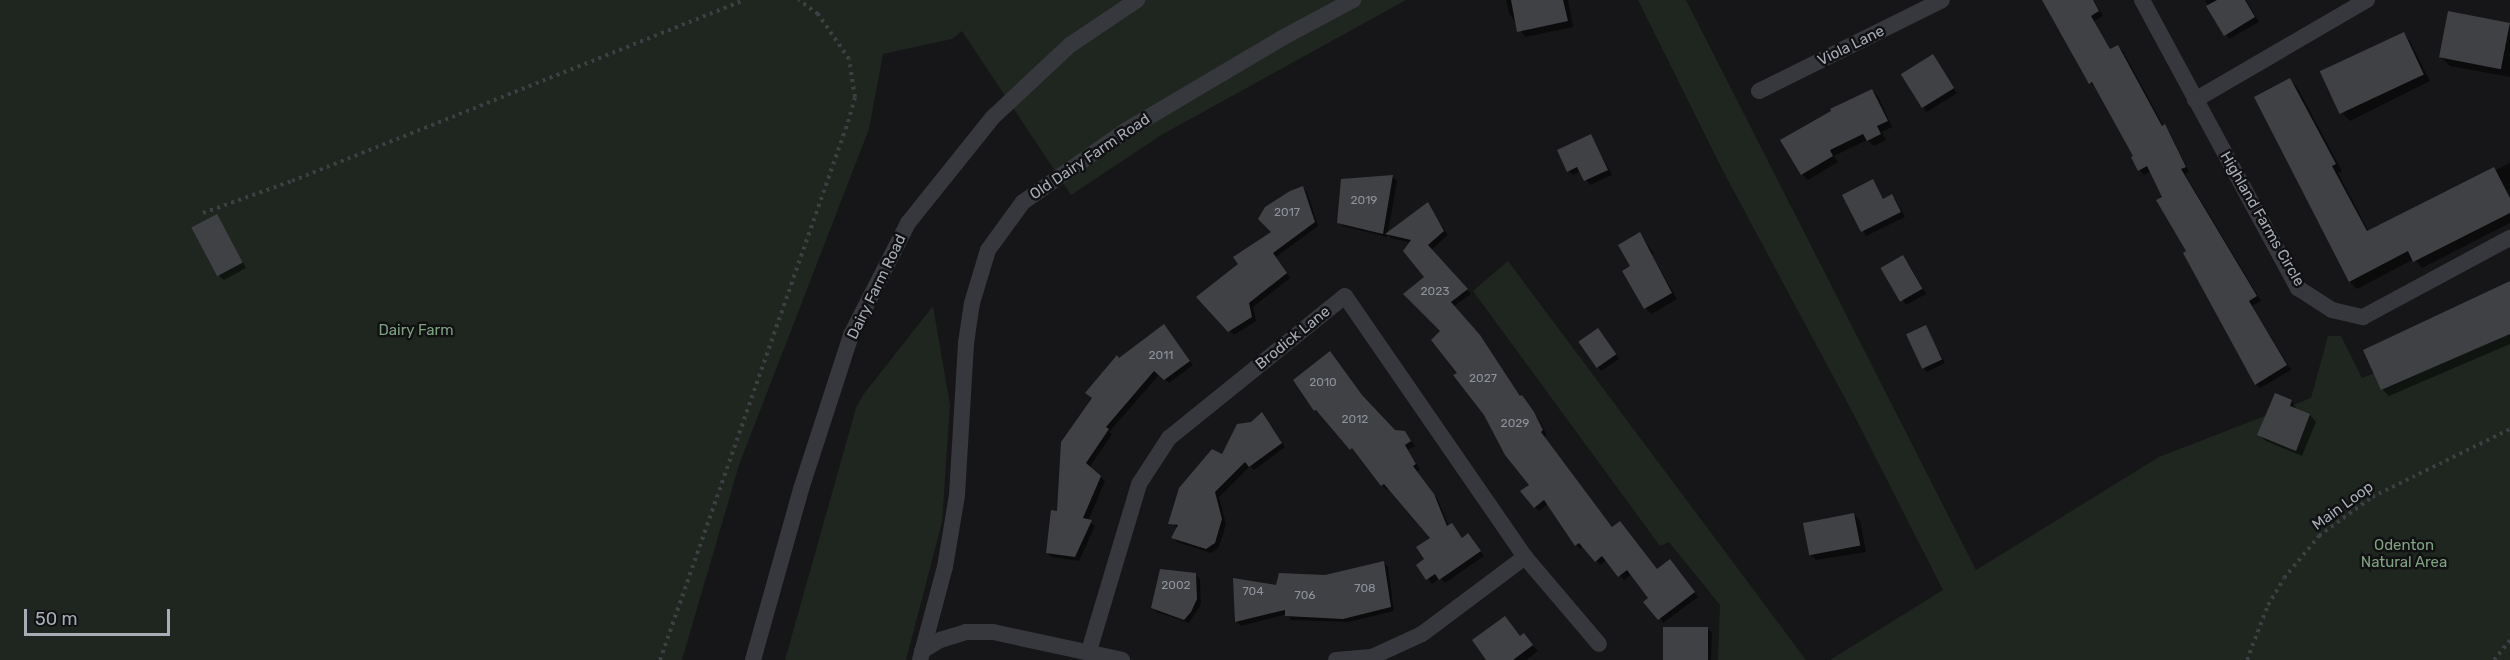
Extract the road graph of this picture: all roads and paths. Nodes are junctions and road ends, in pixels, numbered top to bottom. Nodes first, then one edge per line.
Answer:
1 (744, 0) edge
2 (799, 0) edge
3 (1137, 0) edge
4 (1353, 0) edge
5 (1942, 0) edge
6 (2142, 0) edge
7 (2367, 0) edge
8 (1759, 91) dead end
9 (2195, 100) junction
10 (203, 213) dead end
11 (2510, 238) edge
12 (2510, 429) edge
13 (1525, 557) junction
14 (2510, 640) edge
15 (1599, 644) dead end
16 (1089, 651) junction
17 (921, 655) edge
18 (660, 660) edge
19 (753, 660) edge
20 (1122, 660) edge
21 (1336, 660) edge
22 (2247, 660) edge
23 (2494, 660) edge

1 - 10 path
2 - 18 path
3 - 19 street, Dairy Farm Road
4 - 17 street, Old Dairy Farm Road
5 - 8 street, Viola Lane
6 - 9 street, Highland Farms Circle
7 - 9 street
9 - 11 street, Highland Farms Circle
12 - 22 path, Main Loop
13 - 15 street, Brodick Lane
13 - 16 street, Brodick Lane
13 - 21 street
14 - 23 path
16 - 17 street
16 - 20 street

